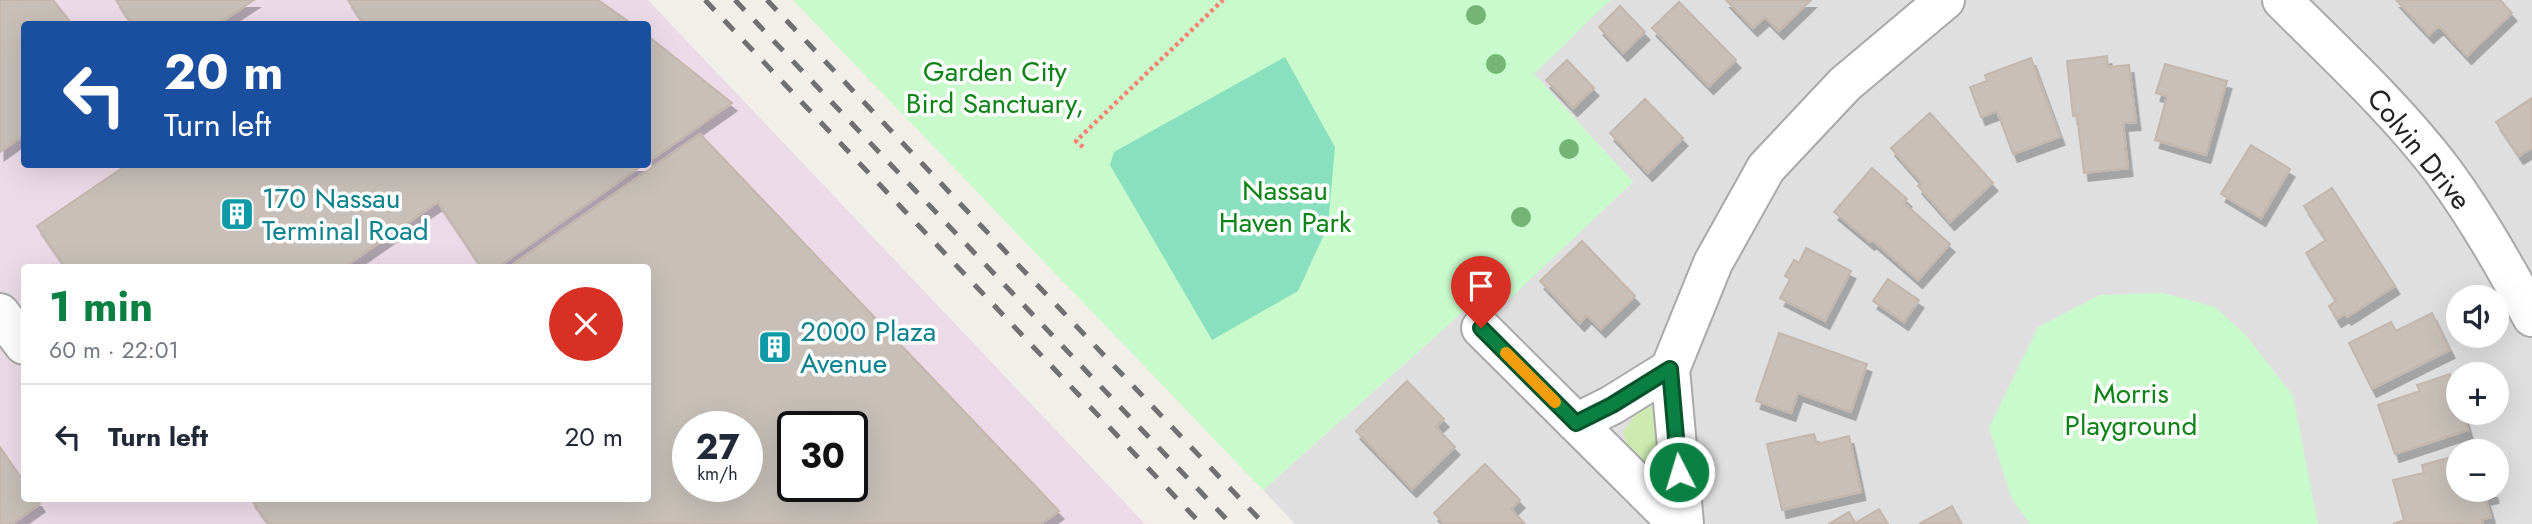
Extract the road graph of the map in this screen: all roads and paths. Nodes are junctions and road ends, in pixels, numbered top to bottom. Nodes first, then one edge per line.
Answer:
1 (1223, 0) edge
2 (1945, 0) edge
3 (2282, 0) edge
4 (1083, 147) dead end
5 (0, 313) edge
6 (2532, 317) edge
7 (1481, 328) dead end
8 (21, 341) edge
9 (1670, 369) junction
10 (1576, 423) junction
11 (1678, 524) edge
12 (1684, 524) edge

1 - 4 path
2 - 9 street
3 - 6 street, Colvin Drive
5 - 8 street
7 - 10 street
9 - 10 street
9 - 12 street
10 - 11 street

